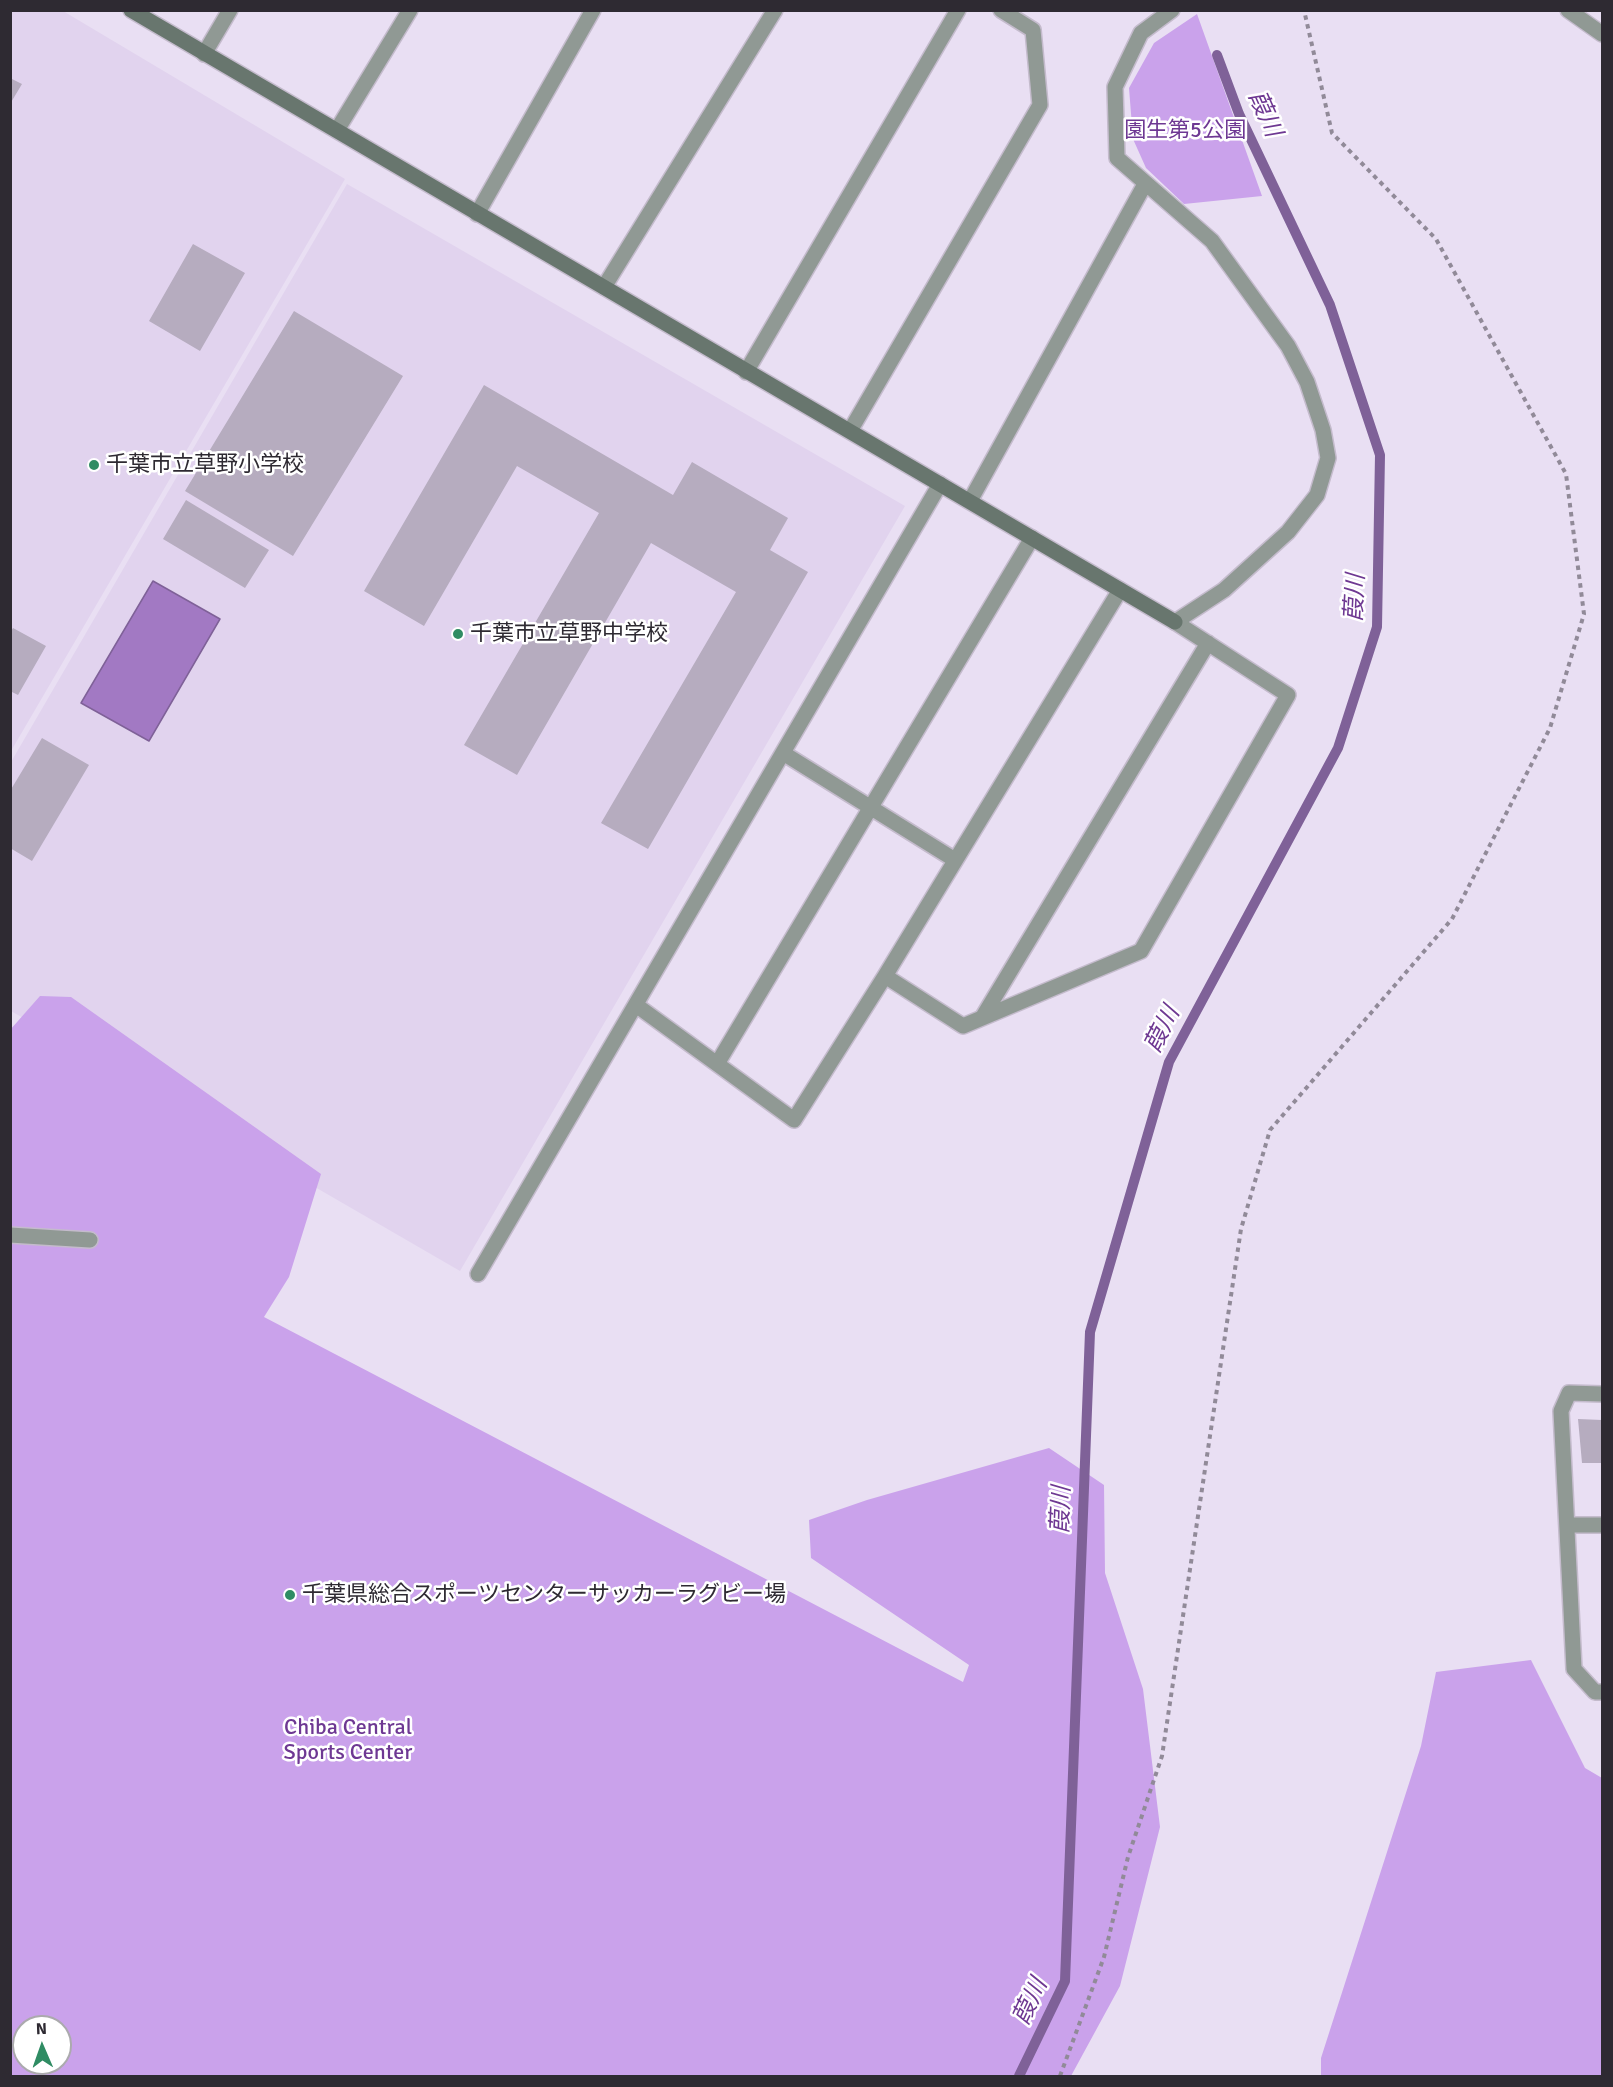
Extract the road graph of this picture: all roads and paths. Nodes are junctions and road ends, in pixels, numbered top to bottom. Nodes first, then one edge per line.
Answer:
1 (131, 10) edge
2 (230, 10) edge
3 (410, 10) edge
4 (593, 10) edge
5 (775, 10) edge
6 (958, 10) edge
7 (1001, 10) edge
8 (1172, 10) edge
9 (1304, 10) edge
10 (1568, 10) edge
11 (1602, 34) edge
12 (204, 54) junction
13 (338, 130) junction
14 (1145, 184) junction
15 (477, 214) junction
16 (604, 287) junction
17 (746, 372) junction
18 (850, 431) junction
19 (940, 484) junction
20 (970, 501) junction
21 (1032, 538) junction
22 (1120, 590) junction
23 (1175, 622) junction
24 (1208, 643) junction
25 (783, 753) junction
26 (871, 806) junction
27 (955, 860) junction
28 (885, 976) junction
29 (636, 1005) junction
30 (982, 1018) junction
31 (717, 1064) junction
32 (10, 1235) edge
33 (90, 1240) dead end
34 (478, 1274) dead end
35 (1602, 1394) edge
36 (1566, 1525) junction
37 (1602, 1525) edge
38 (1602, 1692) edge
39 (1059, 2076) edge

1 - 12 street
2 - 12 street
3 - 13 street
4 - 15 street
5 - 16 street
6 - 17 street
7 - 18 street
8 - 14 street
9 - 39 path
10 - 11 street
12 - 13 street
13 - 15 street
14 - 20 street
14 - 23 street
15 - 16 street
16 - 17 street
17 - 18 street
18 - 19 street
19 - 20 street
19 - 25 street
20 - 21 street
21 - 22 street
21 - 26 street
22 - 23 street
22 - 27 street
23 - 24 street
24 - 30 street
24 - 30 street
25 - 26 street
25 - 29 street
26 - 27 street
26 - 31 street
27 - 28 street
28 - 30 street
28 - 31 street
29 - 31 street
29 - 34 street
32 - 33 street
35 - 36 street
36 - 37 street
36 - 38 street

